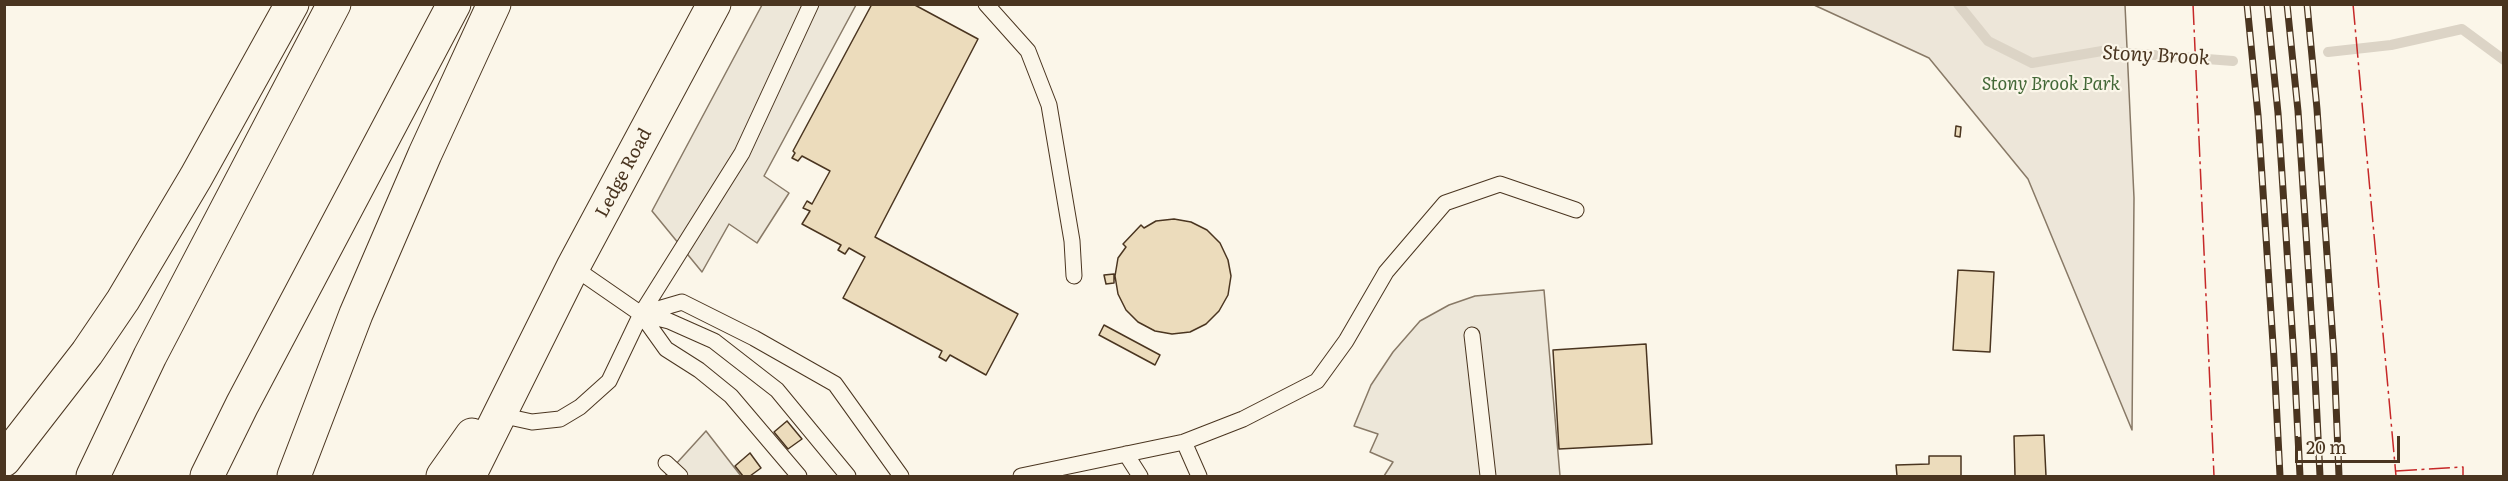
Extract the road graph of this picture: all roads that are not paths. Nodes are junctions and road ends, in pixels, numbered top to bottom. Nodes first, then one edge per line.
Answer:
1 (292, 4) edge
2 (334, 4) edge
3 (454, 4) edge
4 (494, 4) edge
5 (714, 4) edge
6 (811, 4) edge
7 (986, 4) edge
8 (1575, 210) dead end
9 (573, 267) junction
10 (1074, 276) dead end
11 (640, 314) junction
12 (1472, 335) dead end
13 (537, 343) junction
14 (324, 394) junction
15 (501, 415) junction
16 (1184, 442) junction
17 (1126, 454) junction
18 (4, 460) edge
19 (666, 463) dead end
20 (93, 477) edge
21 (207, 477) edge
22 (294, 477) edge
23 (320, 477) edge
24 (443, 477) edge
25 (470, 477) edge
26 (680, 477) edge
27 (799, 477) edge
28 (848, 477) edge
29 (902, 477) edge
30 (1021, 477) edge
31 (1140, 477) edge
32 (1199, 477) edge
33 (1488, 477) edge

1 - 18 main road
2 - 20 main road
3 - 21 main road
4 - 14 main road
5 - 9 main road, Ledge Road
6 - 11 lane
7 - 10 lane
8 - 16 lane
9 - 11 lane
9 - 13 main road, Ledge Road
11 - 15 lane
11 - 27 lane
11 - 28 lane
11 - 29 lane
12 - 33 lane
13 - 15 main road, Ledge Road
13 - 24 main road, Ledge Road
14 - 22 main road
14 - 23 main road
15 - 25 main road, Ledge Road
16 - 17 lane
16 - 32 lane
17 - 30 lane
17 - 31 lane
19 - 26 lane

